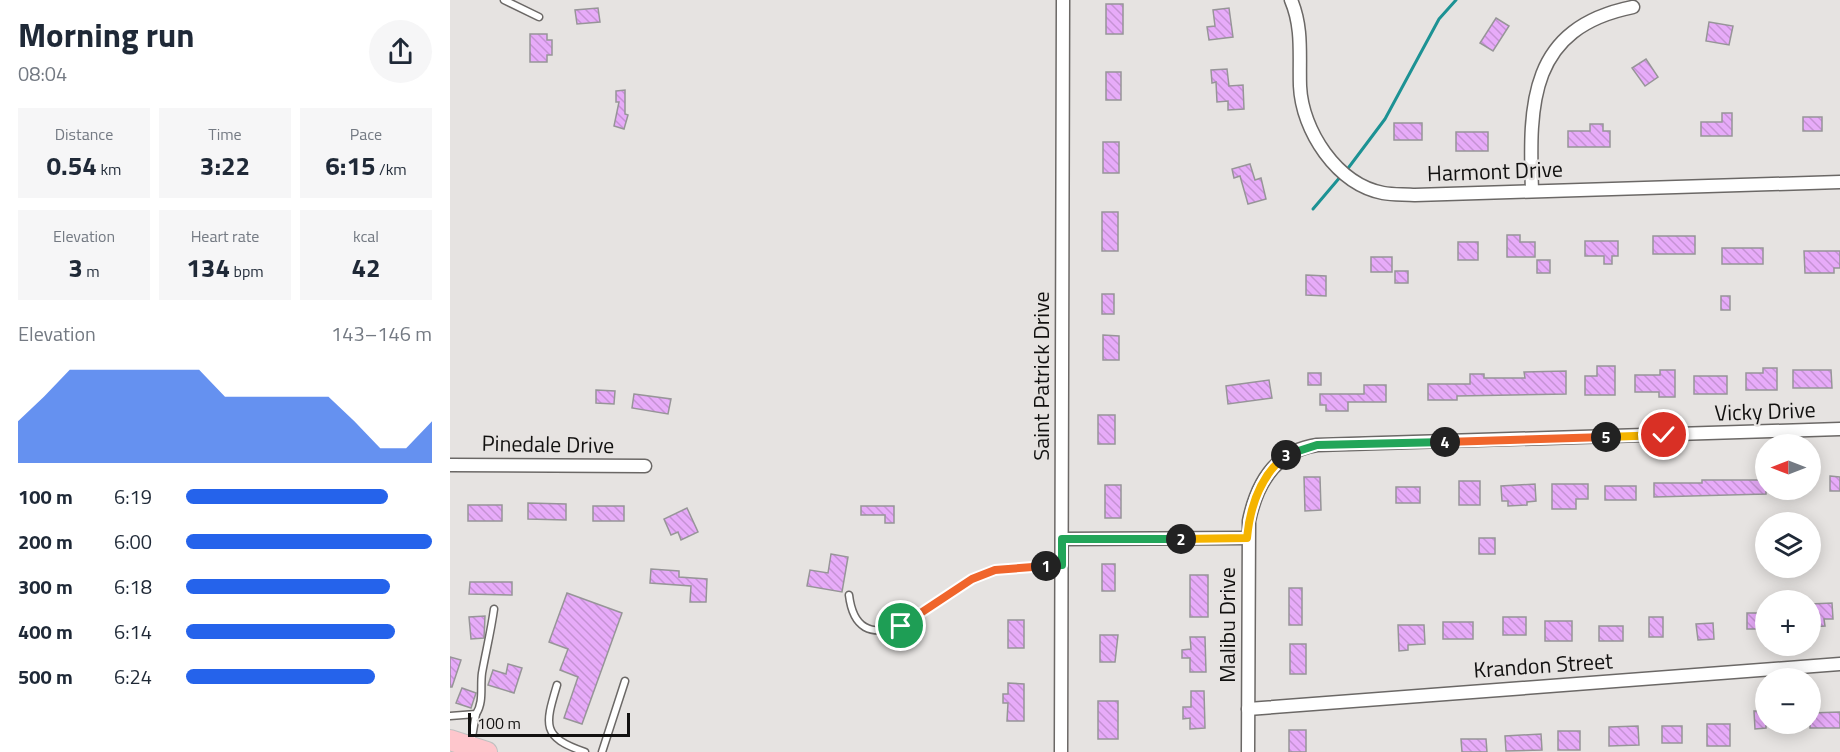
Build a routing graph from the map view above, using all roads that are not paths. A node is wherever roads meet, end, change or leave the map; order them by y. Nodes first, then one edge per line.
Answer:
1 (504, 0) edge
2 (1063, 0) edge
3 (1291, 0) edge
4 (1633, 7) dead end
5 (539, 17) dead end
6 (1840, 182) edge
7 (1532, 191) junction
8 (1840, 429) edge
9 (450, 465) edge
10 (645, 466) dead end
11 (1247, 538) junction
12 (1062, 539) junction
13 (1062, 565) junction
14 (849, 595) dead end
15 (494, 609) dead end
16 (1840, 664) edge
17 (626, 681) dead end
18 (558, 685) dead end
19 (1248, 708) junction
20 (476, 714) junction
21 (450, 716) edge
22 (450, 740) edge
23 (479, 749) edge
24 (585, 752) edge
25 (602, 752) edge
26 (1061, 752) edge
27 (1248, 752) edge

1 - 5 lane
2 - 12 street, Saint Patrick Drive
3 - 7 street, Harmont Drive
4 - 7 street
6 - 7 street, Harmont Drive
8 - 11 street, Vicky Drive
9 - 10 street, Pinedale Drive
11 - 12 street, Malibu Drive
11 - 19 street, Malibu Drive
12 - 13 street, Saint Patrick Drive
13 - 14 lane
13 - 26 street, Saint Patrick Drive
15 - 20 lane
16 - 19 street, Krandon Street
17 - 25 lane
18 - 24 lane
19 - 27 street, Malibu Drive
20 - 21 lane
20 - 23 lane
22 - 23 highway

